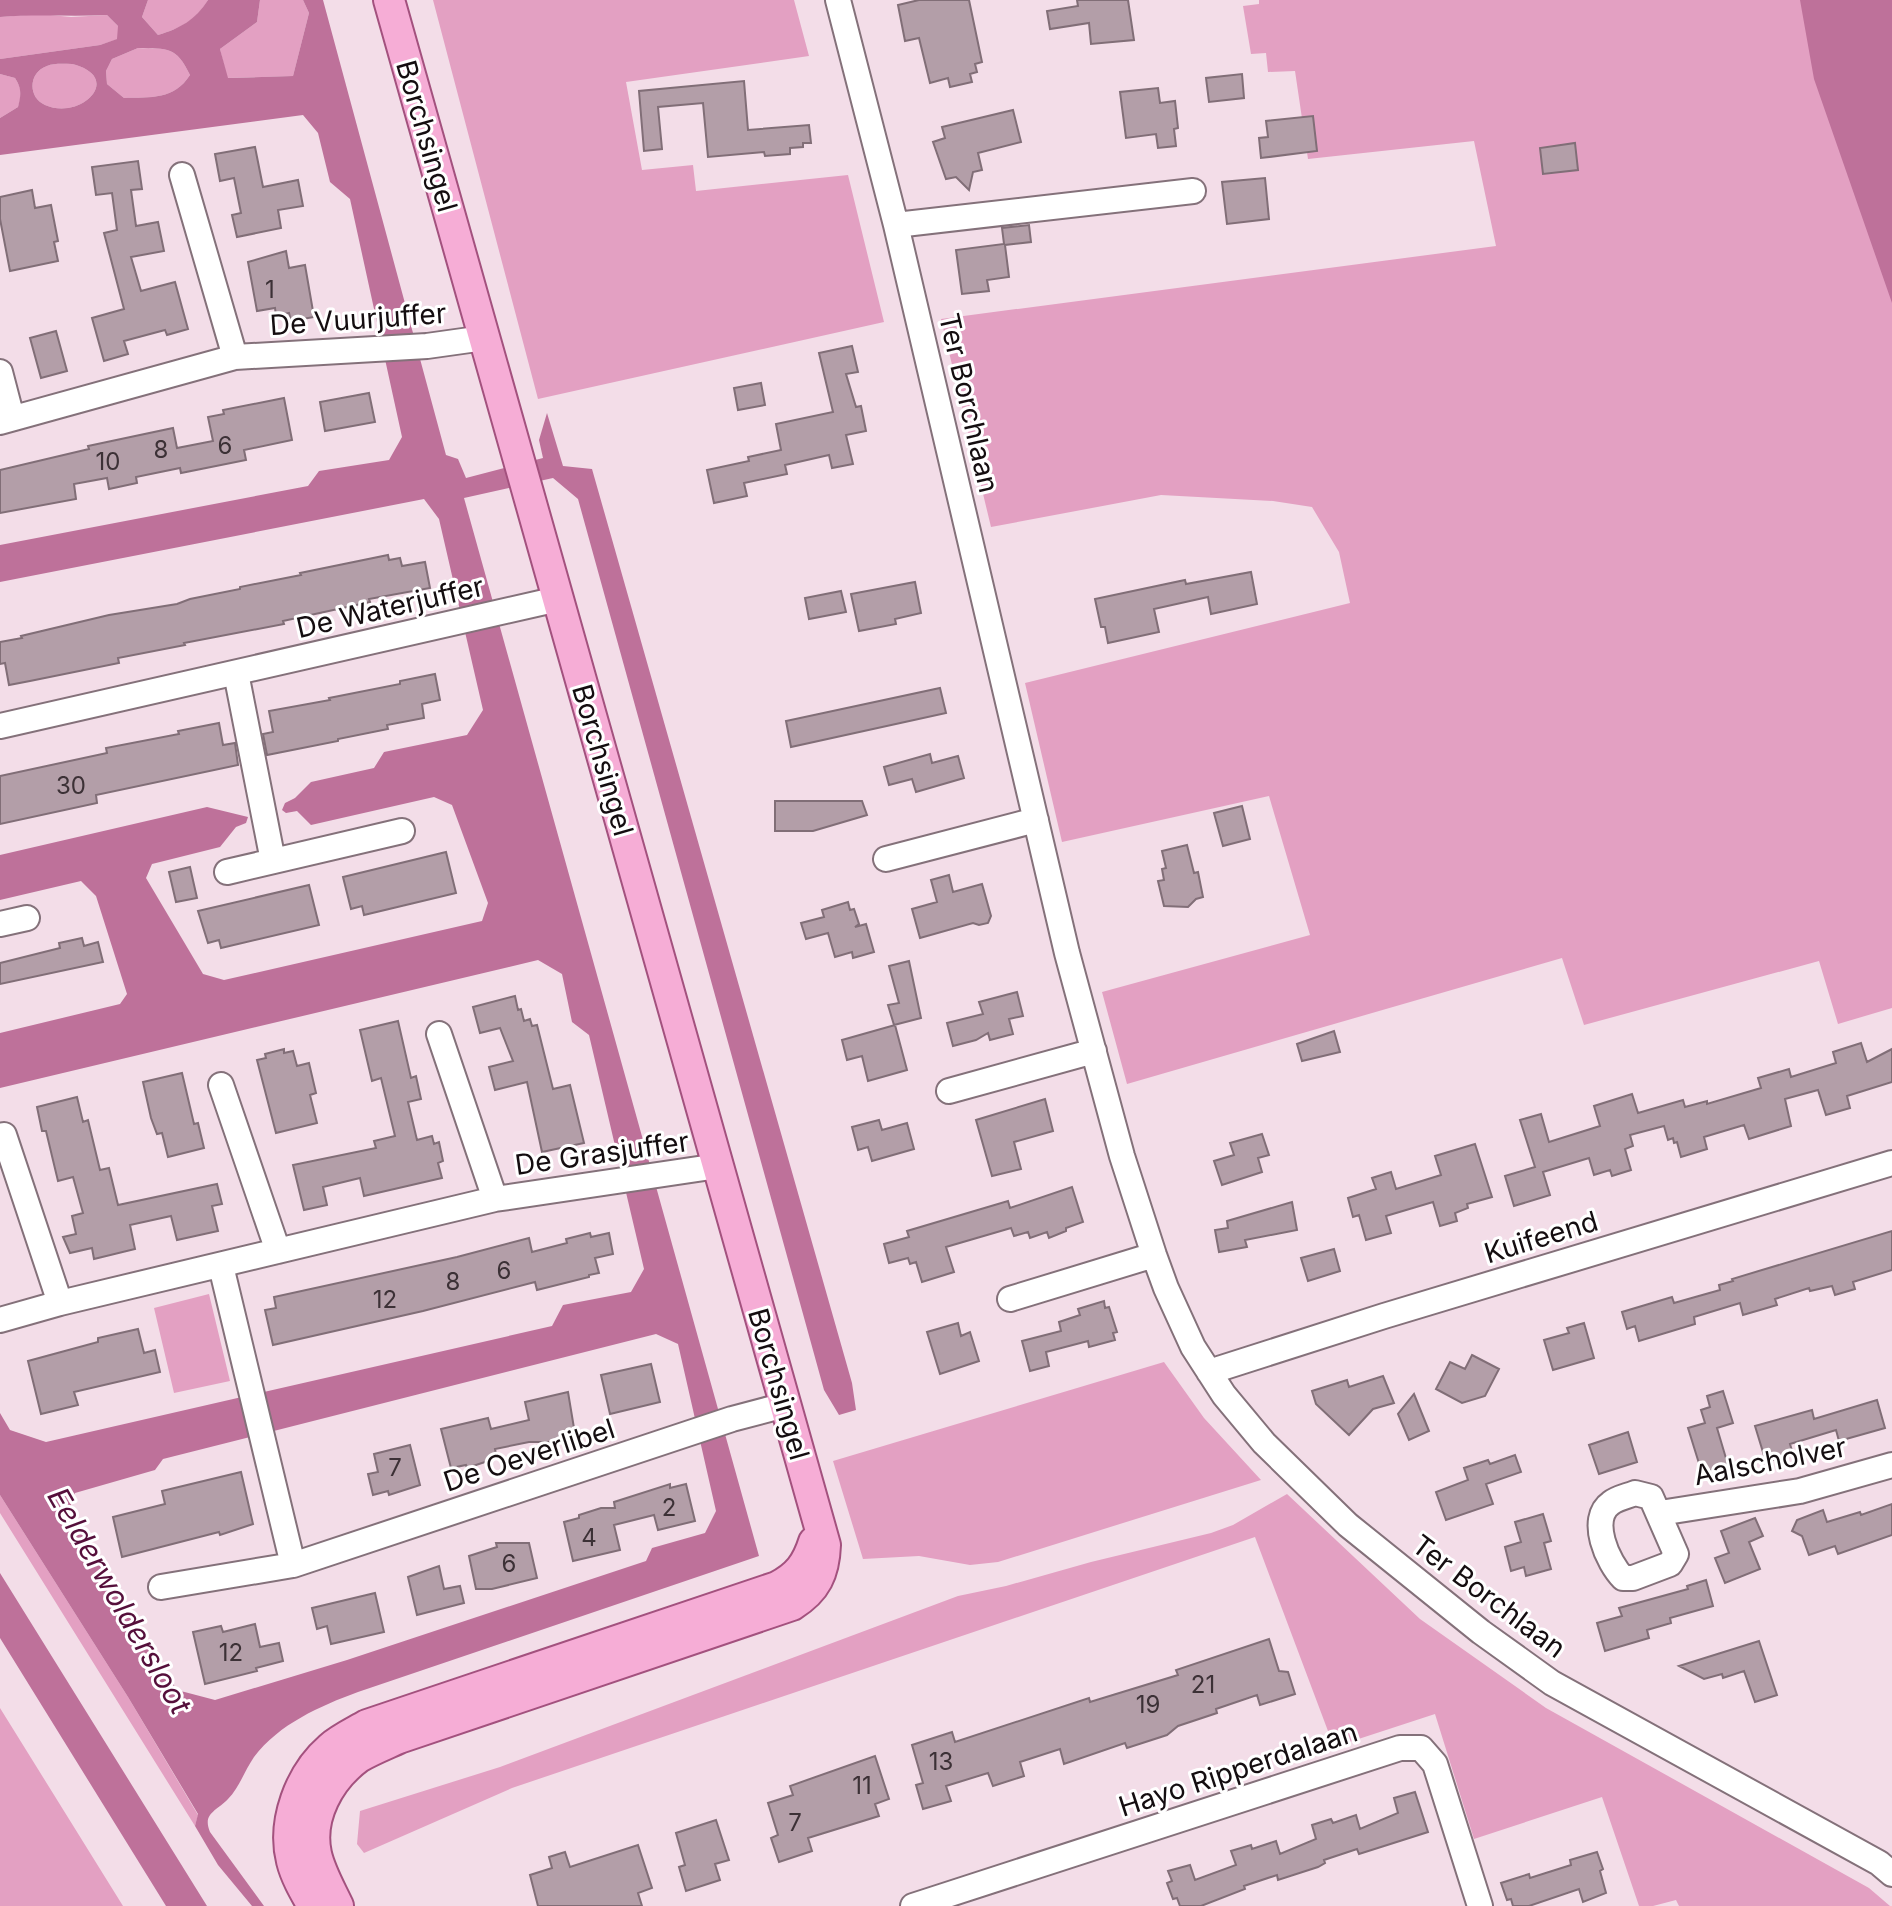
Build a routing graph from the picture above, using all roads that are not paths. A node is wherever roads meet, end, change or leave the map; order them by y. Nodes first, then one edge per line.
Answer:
1 (389, 0) edge
2 (838, 0) edge
3 (182, 175) dead end
4 (1193, 191) dead end
5 (896, 225) junction
6 (484, 338) junction
7 (235, 357) junction
8 (0, 372) edge
9 (6, 420) edge
10 (558, 599) junction
11 (236, 673) junction
12 (0, 726) edge
13 (1036, 820) junction
14 (402, 831) dead end
15 (886, 859) dead end
16 (273, 861) junction
17 (227, 872) dead end
18 (27, 918) dead end
19 (0, 924) edge
20 (439, 1034) dead end
21 (1094, 1051) junction
22 (221, 1085) dead end
23 (949, 1091) dead end
24 (4, 1135) dead end
25 (1892, 1163) edge
26 (718, 1166) junction
27 (495, 1199) junction
28 (278, 1251) junction
29 (1154, 1255) junction
30 (221, 1266) junction
31 (1010, 1299) dead end
32 (60, 1303) junction
33 (0, 1320) edge
34 (1209, 1372) junction
35 (785, 1405) junction
36 (1892, 1465) edge
37 (1660, 1513) dead end
38 (818, 1520) junction
39 (293, 1565) junction
40 (161, 1587) dead end
41 (1892, 1874) edge
42 (313, 1906) edge
43 (338, 1906) edge
44 (913, 1906) edge
45 (1480, 1906) edge

1 - 6 main road, Borchsingel
2 - 5 street, Ter Borchlaan
3 - 7 street, De Vuurjuffer
4 - 5 street
5 - 13 street, Ter Borchlaan
6 - 7 street, De Vuurjuffer
6 - 10 main road, Borchsingel
7 - 9 street, De Vuurjuffer
8 - 9 street, De Vuurjuffer
10 - 11 street, De Waterjuffer
10 - 26 main road, Borchsingel
11 - 12 street, De Waterjuffer
11 - 16 street
13 - 15 street
13 - 21 street, Ter Borchlaan
14 - 16 street
16 - 17 street
18 - 19 street
20 - 27 street, De Grasjuffer
21 - 23 street
21 - 29 street, Ter Borchlaan
22 - 28 street
24 - 32 street
25 - 34 street, Kuifeend
26 - 27 street, De Grasjuffer
26 - 35 main road, Borchsingel
27 - 28 street, De Grasjuffer
28 - 30 street, De Grasjuffer
29 - 31 street
29 - 34 street, Ter Borchlaan
30 - 32 street, De Grasjuffer
30 - 39 street
32 - 33 street, De Grasjuffer
34 - 41 street, Ter Borchlaan
35 - 38 main road, Borchsingel
35 - 39 street, De Oeverlibel
36 - 37 street, Aalscholver
38 - 42 main road
38 - 43 main road, Borchsingel
39 - 40 street, De Oeverlibel
44 - 45 street, Hayo Ripperdalaan

